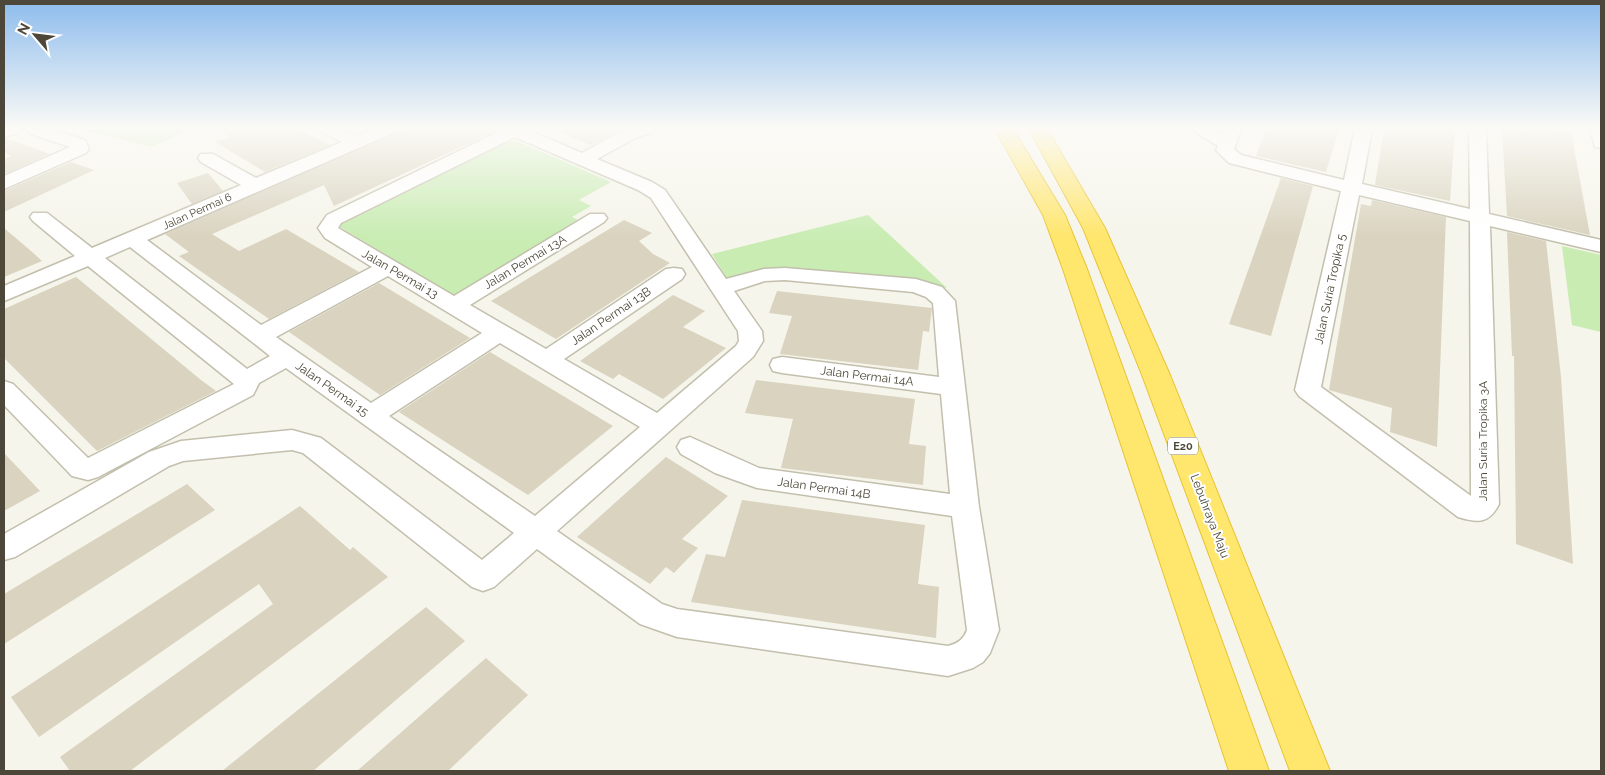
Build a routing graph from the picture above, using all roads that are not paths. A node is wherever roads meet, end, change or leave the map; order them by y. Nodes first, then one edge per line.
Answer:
1 (46, 165) edge
2 (220, 165) edge
3 (303, 165) edge
4 (441, 165) edge
5 (598, 165) edge
6 (1025, 165) edge
7 (1059, 165) edge
8 (1255, 165) edge
9 (1356, 165) edge
10 (1479, 165) edge
11 (4, 183) edge
12 (256, 186) junction
13 (1351, 188) junction
14 (40, 218) dead end
15 (597, 218) dead end
16 (1480, 218) junction
17 (132, 240) junction
18 (1601, 246) edge
19 (90, 258) junction
20 (388, 267) junction
21 (674, 274) dead end
22 (722, 287) junction
23 (4, 294) edge
24 (454, 305) junction
25 (500, 332) junction
26 (259, 336) junction
27 (287, 357) junction
28 (547, 359) junction
29 (782, 365) dead end
30 (245, 380) junction
31 (953, 387) junction
32 (4, 390) edge
33 (1308, 390) joint
34 (370, 416) junction
35 (659, 426) junction
36 (690, 447) dead end
37 (965, 507) junction
38 (535, 534) junction
39 (4, 548) edge
40 (1249, 771) edge
41 (1310, 771) edge

1 - 11 street
2 - 12 street
3 - 12 street, Jalan Permai 6
4 - 20 street, Jalan Permai 13
5 - 22 street
6 - 40 highway
7 - 41 highway, Lebuhraya Maju / E20
8 - 13 street
9 - 13 street, Jalan Suria Tropika 5
10 - 16 street
12 - 17 street, Jalan Permai 6
13 - 16 street
13 - 33 street, Jalan Suria Tropika 5
14 - 19 street
15 - 24 street, Jalan Permai 13A
16 - 18 street
16 - 33 street, Jalan Suria Tropika 3A
17 - 19 street, Jalan Permai 6
17 - 26 street, Jalan Permai 15
19 - 23 street, Jalan Permai 6
19 - 30 street
20 - 24 street, Jalan Permai 13
20 - 26 street
21 - 28 street, Jalan Permai 13B
22 - 31 street, Jalan Permai 15
22 - 35 street
24 - 25 street, Jalan Permai 13
25 - 28 street, Jalan Permai 13
25 - 34 street
26 - 27 street, Jalan Permai 15
27 - 30 street
27 - 34 street, Jalan Permai 15
28 - 35 street, Jalan Permai 13
29 - 31 street, Jalan Permai 14A
30 - 32 street
31 - 37 street, Jalan Permai 15
34 - 38 street, Jalan Permai 15
35 - 38 street
36 - 37 street, Jalan Permai 14B
37 - 38 street, Jalan Permai 15
38 - 39 street

